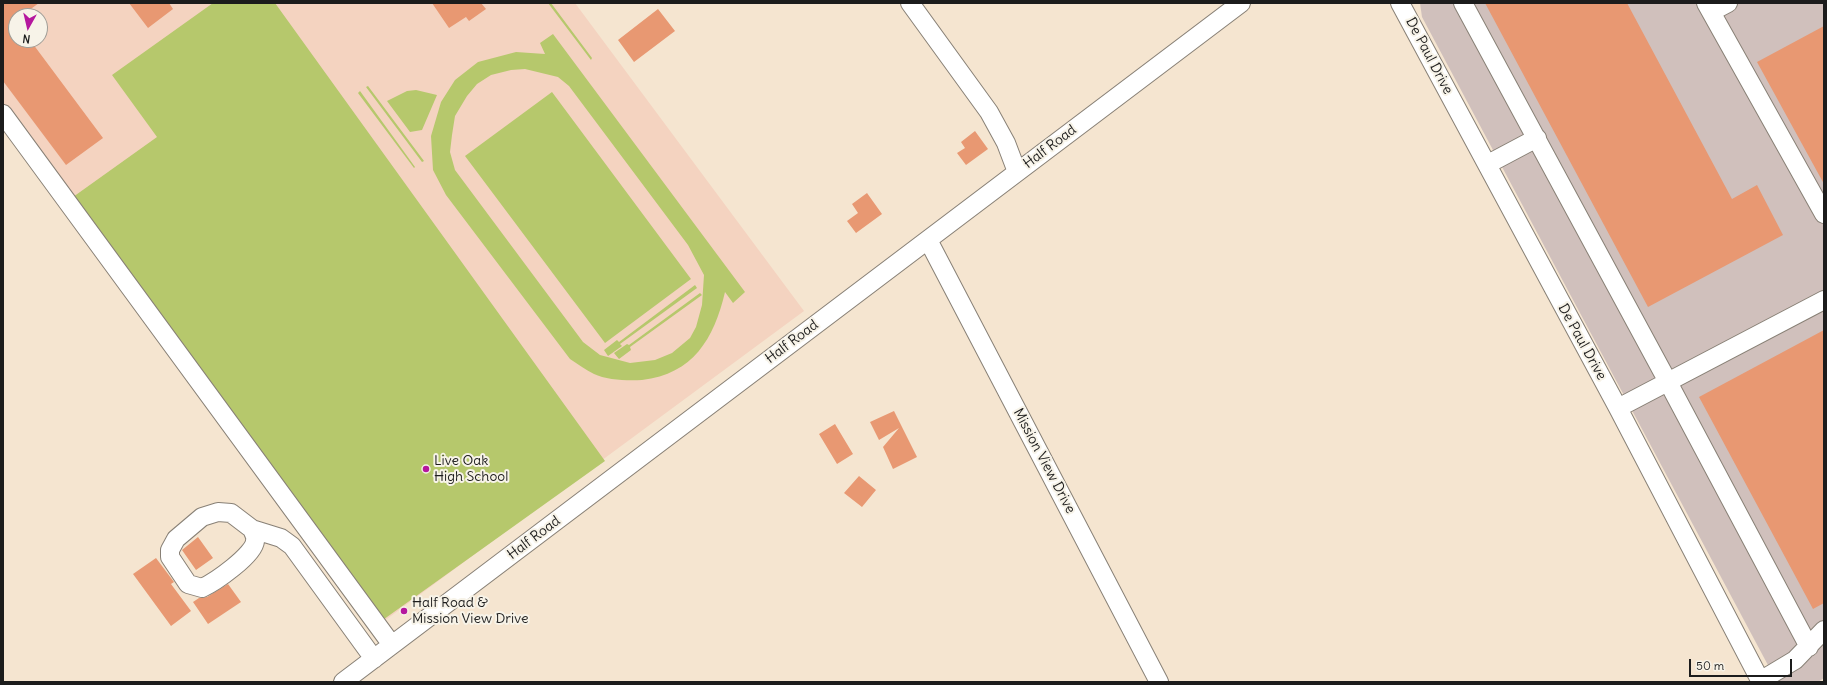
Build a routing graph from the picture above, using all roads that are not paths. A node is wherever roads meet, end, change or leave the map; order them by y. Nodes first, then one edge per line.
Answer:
1 (910, 3) edge
2 (1241, 3) edge
3 (1400, 3) edge
4 (1463, 3) edge
5 (1728, 3) edge
6 (1709, 7) edge
7 (3, 114) edge
8 (1537, 138) junction
9 (1488, 164) junction
10 (1017, 172) junction
11 (1824, 214) edge
12 (928, 240) junction
13 (1824, 300) edge
14 (1668, 382) junction
15 (1618, 408) junction
16 (252, 529) junction
17 (1824, 630) edge
18 (392, 645) junction
19 (1809, 647) junction
20 (374, 659) junction
21 (347, 681) edge
22 (1159, 682) edge
23 (1760, 682) edge

1 - 10 street
2 - 10 street, Half Road
3 - 9 street, De Paul Drive
4 - 8 street
5 - 6 street
6 - 11 street
7 - 18 street
8 - 9 street
8 - 14 street
9 - 15 street, De Paul Drive
10 - 12 street, Half Road
12 - 18 street, Half Road
12 - 22 street, Mission View Drive
13 - 14 street
14 - 15 street
14 - 19 street
15 - 23 street, De Paul Drive
16 - 16 street
16 - 20 street
17 - 19 street
18 - 20 street, Half Road
19 - 23 street
20 - 21 street, Half Road

